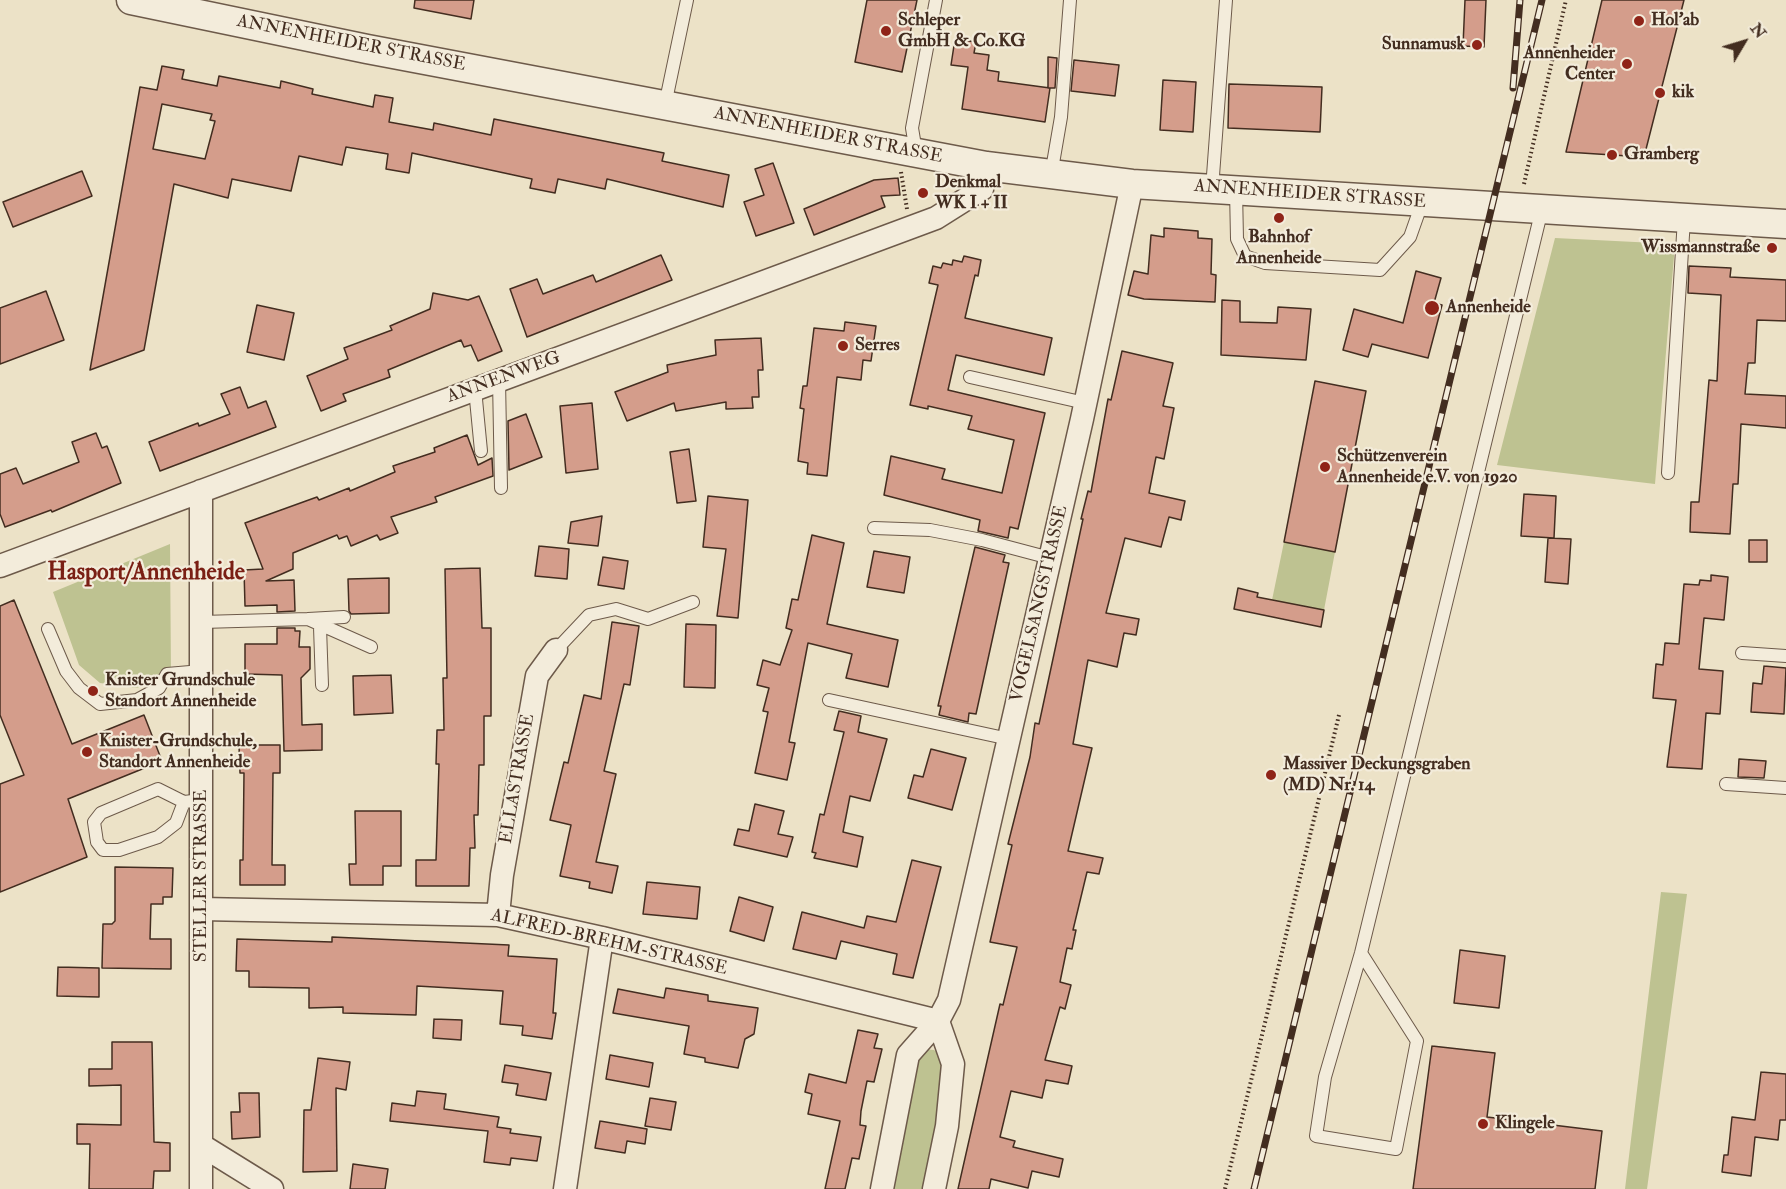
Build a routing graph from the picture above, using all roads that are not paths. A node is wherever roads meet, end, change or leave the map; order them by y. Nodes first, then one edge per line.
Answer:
1 (131, 0) edge
2 (687, 0) edge
3 (936, 0) edge
4 (1070, 0) edge
5 (1226, 0) edge
6 (665, 105) junction
7 (911, 152) junction
8 (987, 166) junction
9 (1051, 175) junction
10 (1132, 184) junction
11 (1224, 189) junction
12 (1422, 202) junction
13 (1530, 209) junction
14 (1684, 219) junction
15 (1786, 224) edge
16 (970, 377) dead end
17 (499, 380) junction
18 (475, 389) junction
19 (1085, 404) junction
20 (481, 450) dead end
21 (1668, 473) dead end
22 (501, 488) dead end
23 (201, 491) junction
24 (874, 528) dead end
25 (1050, 558) junction
26 (0, 566) edge
27 (693, 602) dead end
28 (344, 616) dead end
29 (308, 620) junction
30 (202, 622) junction
31 (320, 627) junction
32 (48, 629) dead end
33 (371, 647) dead end
34 (556, 650) joint
35 (1742, 653) dead end
36 (1786, 656) edge
37 (202, 671) junction
38 (322, 685) dead end
39 (829, 700) dead end
40 (1009, 739) junction
41 (1726, 784) dead end
42 (1786, 788) edge
43 (193, 801) junction
44 (202, 909) junction
45 (498, 915) junction
46 (602, 938) junction
47 (1360, 953) junction
48 (938, 1021) junction
49 (201, 1145) junction
50 (201, 1189) edge
51 (272, 1189) edge
52 (565, 1189) edge
53 (882, 1189) edge
54 (934, 1189) edge

1 - 6 street, ANNENHEIDER STRASSE
2 - 6 lane
3 - 7 lane
4 - 9 lane
5 - 11 lane
6 - 7 street, ANNENHEIDER STRASSE
7 - 8 street, ANNENHEIDER STRASSE
8 - 9 street, ANNENHEIDER STRASSE
8 - 17 street, ANNENWEG
9 - 10 street, ANNENHEIDER STRASSE
10 - 11 street, ANNENHEIDER STRASSE
10 - 19 street, VOGELSANGSTRASSE
11 - 12 street, ANNENHEIDER STRASSE
11 - 12 lane
12 - 13 street, ANNENHEIDER STRASSE
13 - 14 street, ANNENHEIDER STRASSE
13 - 47 lane
14 - 15 street, ANNENHEIDER STRASSE
14 - 21 lane
16 - 19 lane
17 - 18 street, ANNENWEG
17 - 22 lane
18 - 20 lane
18 - 23 street, ANNENWEG
19 - 25 street, VOGELSANGSTRASSE
23 - 26 street, ANNENWEG
23 - 30 street, STELLER STRASSE
24 - 25 lane
25 - 40 street, VOGELSANGSTRASSE
27 - 34 lane
28 - 29 lane
29 - 30 lane
29 - 31 lane
30 - 37 street, STELLER STRASSE
31 - 33 lane
31 - 38 lane
32 - 37 lane
34 - 45 street, ELLASTRASSE
35 - 36 lane
37 - 43 street, STELLER STRASSE
39 - 40 lane
40 - 48 street, VOGELSANGSTRASSE
41 - 42 lane
43 - 43 lane
43 - 44 street, STELLER STRASSE
44 - 45 street, ALFRED-BREHM-STRASSE
44 - 49 street, STELLER STRASSE
45 - 46 street, ALFRED-BREHM-STRASSE
46 - 48 street, ALFRED-BREHM-STRASSE
46 - 52 street
47 - 47 lane
48 - 53 street, VOGELSANGSTRASSE
48 - 54 street
49 - 50 street, STELLER STRASSE
49 - 51 street

